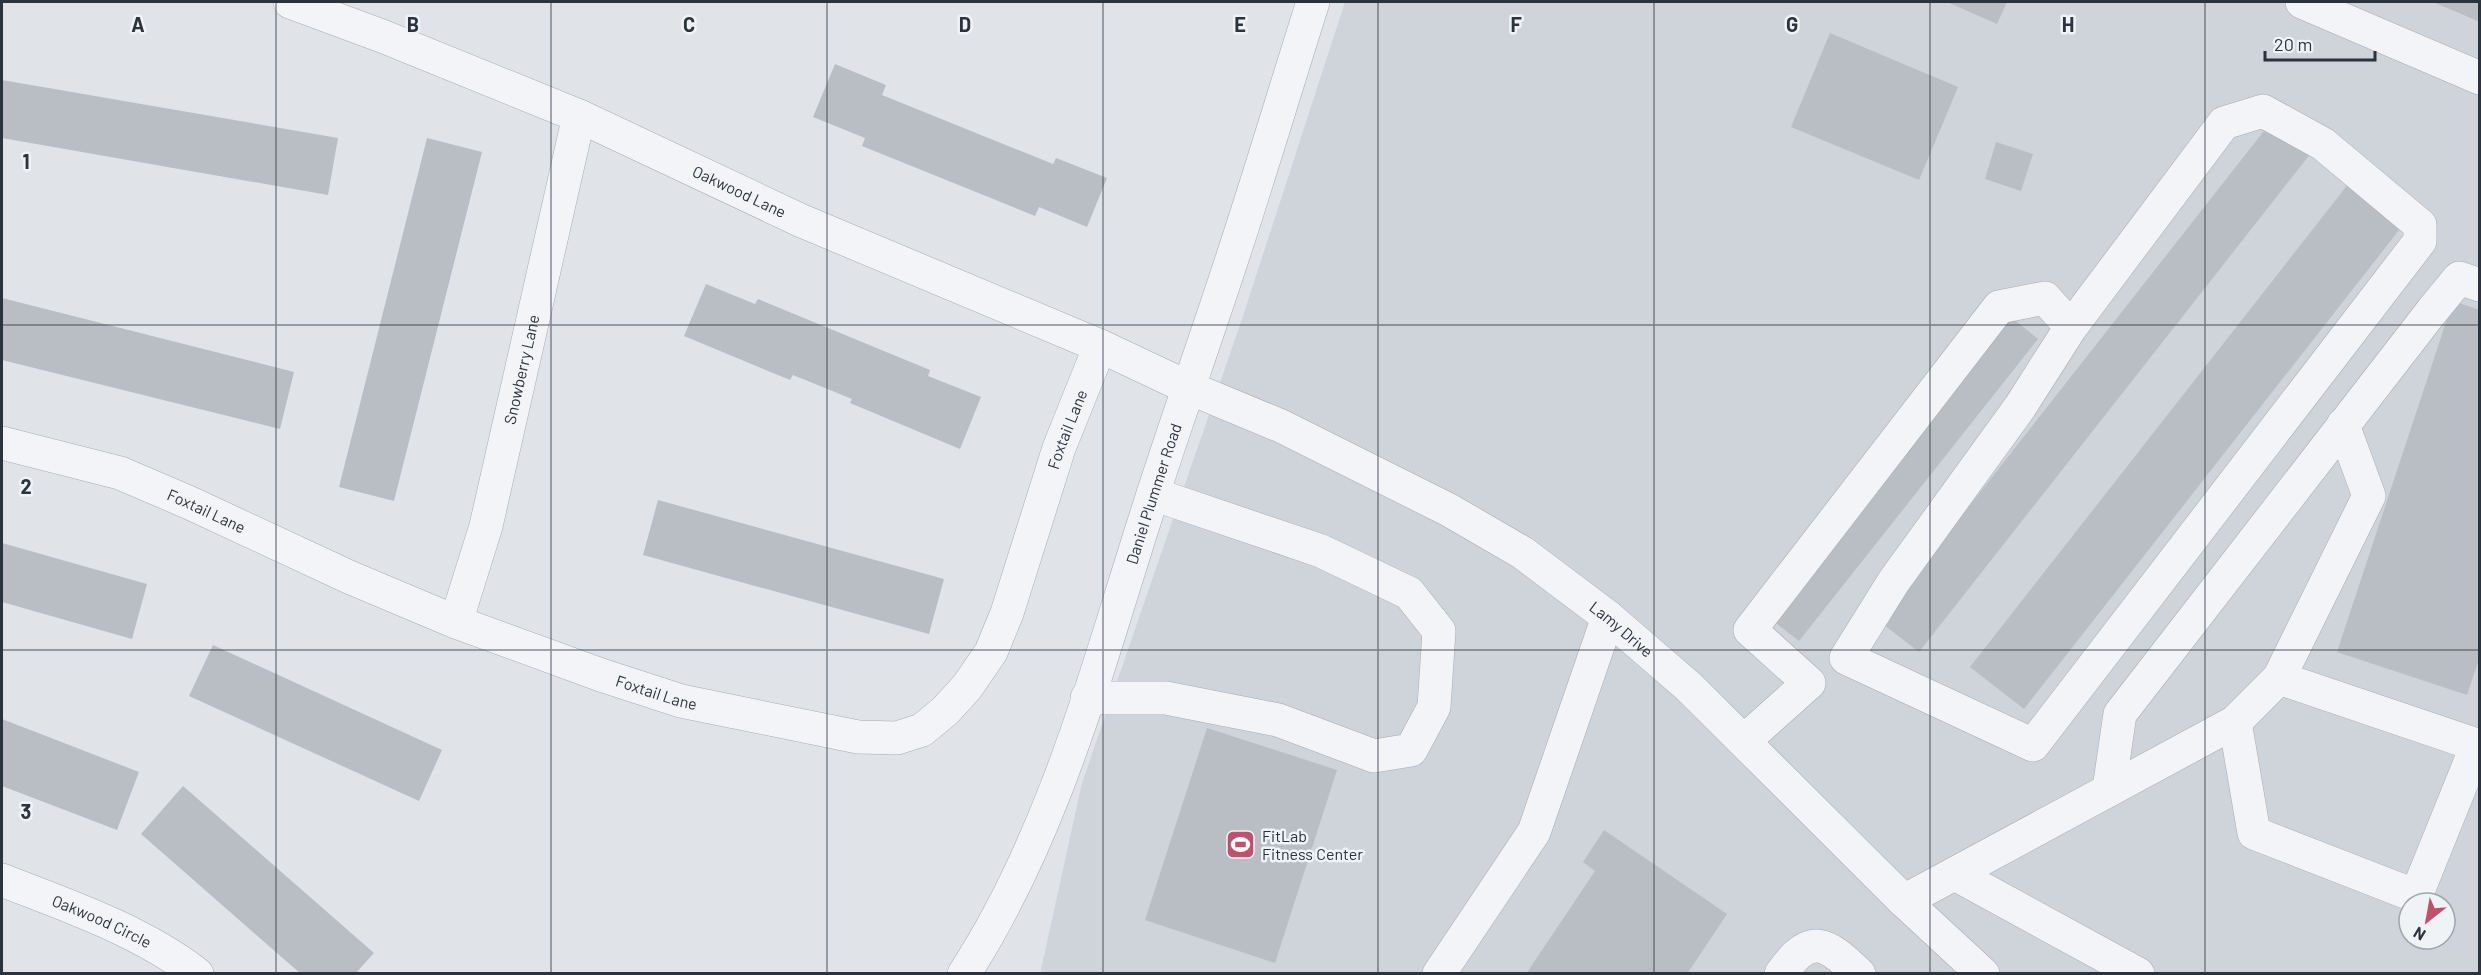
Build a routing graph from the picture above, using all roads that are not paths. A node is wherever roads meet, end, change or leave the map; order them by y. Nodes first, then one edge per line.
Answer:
1 (290, 2) edge
2 (1314, 2) edge
3 (2302, 2) edge
4 (2480, 78) edge
5 (579, 116) junction
6 (2480, 285) edge
7 (2071, 327) junction
8 (1100, 346) junction
9 (1187, 387) junction
10 (2343, 425) junction
11 (2, 443) edge
12 (1153, 494) junction
13 (1608, 617) junction
14 (456, 622) junction
15 (1846, 658) junction
16 (2279, 678) junction
17 (1809, 683) junction
18 (1087, 698) junction
19 (2235, 722) junction
20 (1744, 741) junction
21 (2478, 745) edge
22 (2109, 789) junction
23 (1955, 874) junction
24 (2, 880) edge
25 (1904, 902) junction
26 (197, 974) edge
27 (963, 974) edge
28 (1439, 974) edge
29 (1781, 974) edge
30 (1859, 974) edge
31 (1983, 974) edge
32 (2139, 974) edge

1 - 5 street, Oakwood Lane
2 - 9 street, Daniel Plummer Road
3 - 4 street
5 - 8 street, Oakwood Lane
5 - 14 street, Snowberry Lane
6 - 10 street
7 - 15 street
7 - 15 street
7 - 17 street
8 - 9 street, Oakwood Lane
8 - 14 street, Foxtail Lane
9 - 12 street, Daniel Plummer Road
9 - 13 street, Lamy Drive
10 - 16 street
10 - 22 street
11 - 14 street, Foxtail Lane
12 - 18 street, Daniel Plummer Road
12 - 18 street
13 - 20 street, Lamy Drive
13 - 28 street
15 - 17 street
16 - 19 street
16 - 21 street
17 - 20 street
18 - 27 street, Daniel Plummer Road
19 - 21 street
19 - 22 street
20 - 25 street, Lamy Drive
22 - 23 street
23 - 25 street
23 - 32 street
24 - 26 street, Oakwood Circle
25 - 31 street, Lamy Drive
29 - 30 street

